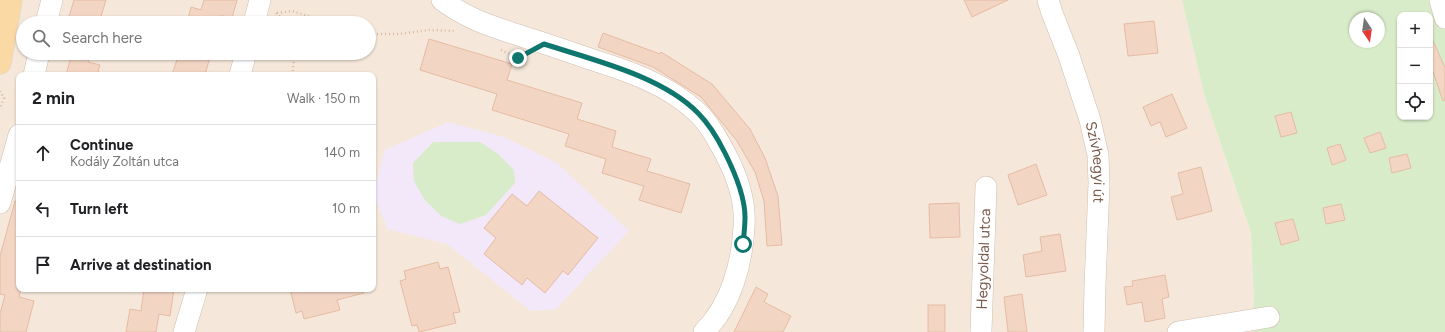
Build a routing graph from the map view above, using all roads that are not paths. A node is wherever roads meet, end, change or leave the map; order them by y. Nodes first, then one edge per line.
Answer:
1 (11, 0) edge
2 (52, 0) edge
3 (260, 0) edge
4 (442, 0) edge
5 (1048, 0) edge
6 (1440, 0) edge
7 (48, 16) edge
8 (256, 16) edge
9 (1445, 18) edge
10 (37, 60) edge
11 (244, 60) edge
12 (0, 63) edge
13 (35, 72) edge
14 (241, 72) edge
15 (16, 150) edge
16 (986, 187) dead end
17 (0, 202) edge
18 (197, 292) edge
19 (1270, 317) dead end
20 (184, 332) edge
21 (704, 332) edge
22 (981, 332) edge
23 (1094, 332) edge
24 (1178, 332) edge

1 - 12 main road
2 - 7 street
3 - 8 street
4 - 21 street
5 - 23 street, Szívhegyi út
6 - 9 street
10 - 13 street
11 - 14 street
15 - 17 street
16 - 22 street, Hegyoldal utca
18 - 20 street
19 - 24 street

